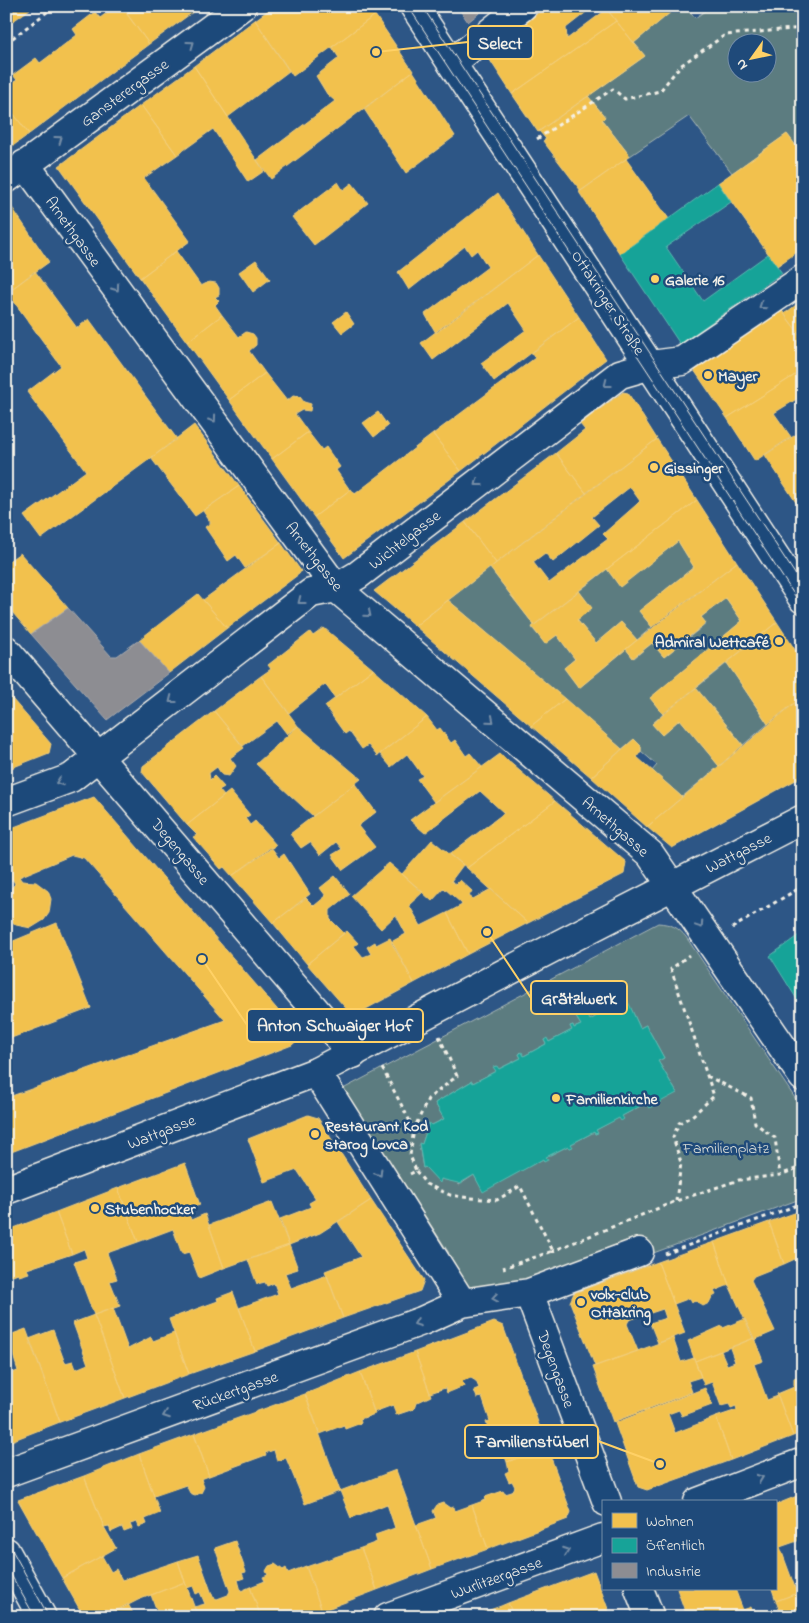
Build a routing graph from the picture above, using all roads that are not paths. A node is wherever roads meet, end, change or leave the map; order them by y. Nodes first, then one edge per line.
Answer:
1 (242, 6) edge
2 (414, 6) edge
3 (523, 6) edge
4 (452, 63) junction
5 (16, 172) edge
6 (803, 279) edge
7 (651, 366) junction
8 (799, 584) edge
9 (336, 588) junction
10 (6, 650) edge
11 (100, 756) junction
12 (6, 802) edge
13 (803, 819) edge
14 (672, 885) junction
15 (353, 1054) junction
16 (316, 1072) junction
17 (803, 1077) edge
18 (6, 1190) edge
19 (639, 1252) road end
20 (529, 1293) junction
21 (462, 1303) junction
22 (803, 1462) edge
23 (6, 1473) edge
24 (606, 1500) edge
25 (703, 1500) edge
26 (602, 1538) edge
27 (6, 1552) edge
28 (640, 1590) edge
29 (42, 1617) edge
30 (388, 1617) edge
31 (650, 1617) edge

5 -> 1 street, Gansterergasse
2 - 4 street, Ottakringer Straße
3 - 4 street
4 - 7 street, Ottakringer Straße
5 -> 9 street, Arnethgasse
6 -> 7 street, Wichtelgasse
7 - 8 street, Ottakringer Straße
7 -> 9 street, Wichtelgasse
9 -> 11 street, Wichtelgasse
9 -> 14 street, Arnethgasse
10 - 11 street, Degengasse
11 -> 12 street, Wichtelgasse
11 - 15 street, Degengasse
13 - 14 street, Wattgasse
14 - 15 street
14 -> 17 street
15 - 16 street
16 - 18 street, Wattgasse
16 -> 21 street
19 - 20 street
20 -> 21 street
20 - 24 street, Degengasse
21 -> 23 street, Rückertgasse
25 -> 22 street
30 -> 26 street, Wurlitzergasse
27 - 29 street
28 - 31 street

